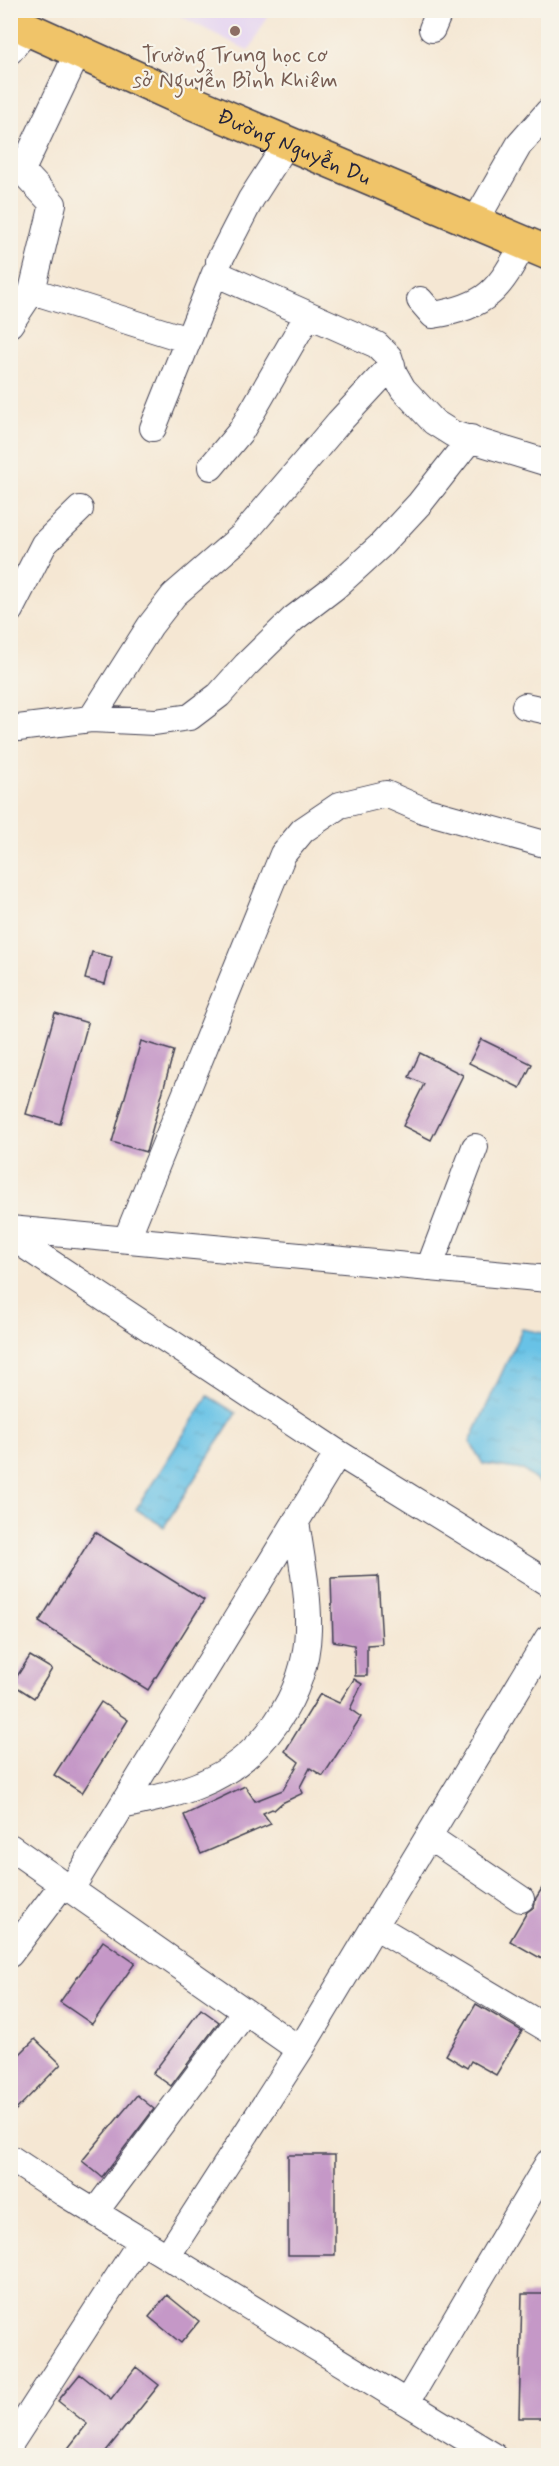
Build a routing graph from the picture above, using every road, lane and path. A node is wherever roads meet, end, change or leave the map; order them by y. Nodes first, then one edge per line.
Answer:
1 (16, 26) edge
2 (78, 52) junction
3 (549, 112) edge
4 (287, 143) junction
5 (16, 164) edge
6 (475, 222) junction
7 (536, 248) edge
8 (219, 261) dead end
9 (32, 291) junction
10 (420, 300) dead end
11 (308, 315) junction
12 (10, 324) edge
13 (188, 340) junction
14 (392, 352) junction
15 (153, 428) dead end
16 (471, 438) junction
17 (549, 463) edge
18 (211, 467) dead end
19 (80, 508) dead end
20 (10, 610) edge
21 (91, 719) junction
22 (10, 729) edge
23 (549, 845) edge
24 (475, 1147) dead end
25 (10, 1229) edge
26 (10, 1236) edge
27 (127, 1239) junction
28 (429, 1268) junction
29 (549, 1279) edge
30 (338, 1453) junction
31 (296, 1521) junction
32 (549, 1583) edge
33 (549, 1638) edge
34 (122, 1806) junction
35 (429, 1837) junction
36 (10, 1847) edge
37 (67, 1886) junction
38 (521, 1899) dead end
39 (375, 1926) junction
40 (10, 1954) edge
41 (245, 2012) junction
42 (549, 2029) edge
43 (300, 2050) junction
44 (10, 2158) edge
45 (549, 2163) edge
46 (95, 2212) junction
47 (142, 2240) junction
48 (168, 2255) junction
49 (407, 2402) junction
50 (10, 2444) edge
51 (494, 2456) edge

1 - 2 main road, Đường Nguyễn Du
2 - 4 main road, Đường Nguyễn Du
2 - 5 street
3 - 6 street
4 - 6 main road, Đường Nguyễn Du
4 - 8 street
5 - 9 street
6 - 7 main road, Đường Nguyễn Du
7 - 10 street
9 - 12 street
9 - 13 street
11 - 13 street
11 - 14 street
11 - 18 street
13 - 15 street
14 - 16 street
14 - 21 street
16 - 17 street
16 - 21 street
19 - 20 street
21 - 22 street
23 - 27 street
24 - 28 street
25 - 27 street
26 - 30 street
27 - 28 street
28 - 29 street
30 - 31 street
30 - 32 street
31 - 34 street
31 - 34 street
33 - 35 street
34 - 37 street
35 - 38 street
35 - 39 street
36 - 37 street
37 - 40 street
37 - 41 street
39 - 42 street
39 - 43 street
41 - 43 street
41 - 46 street
43 - 48 street
44 - 46 street
45 - 49 street
46 - 47 street
47 - 48 street
47 - 50 street
48 - 49 street
49 - 51 street

